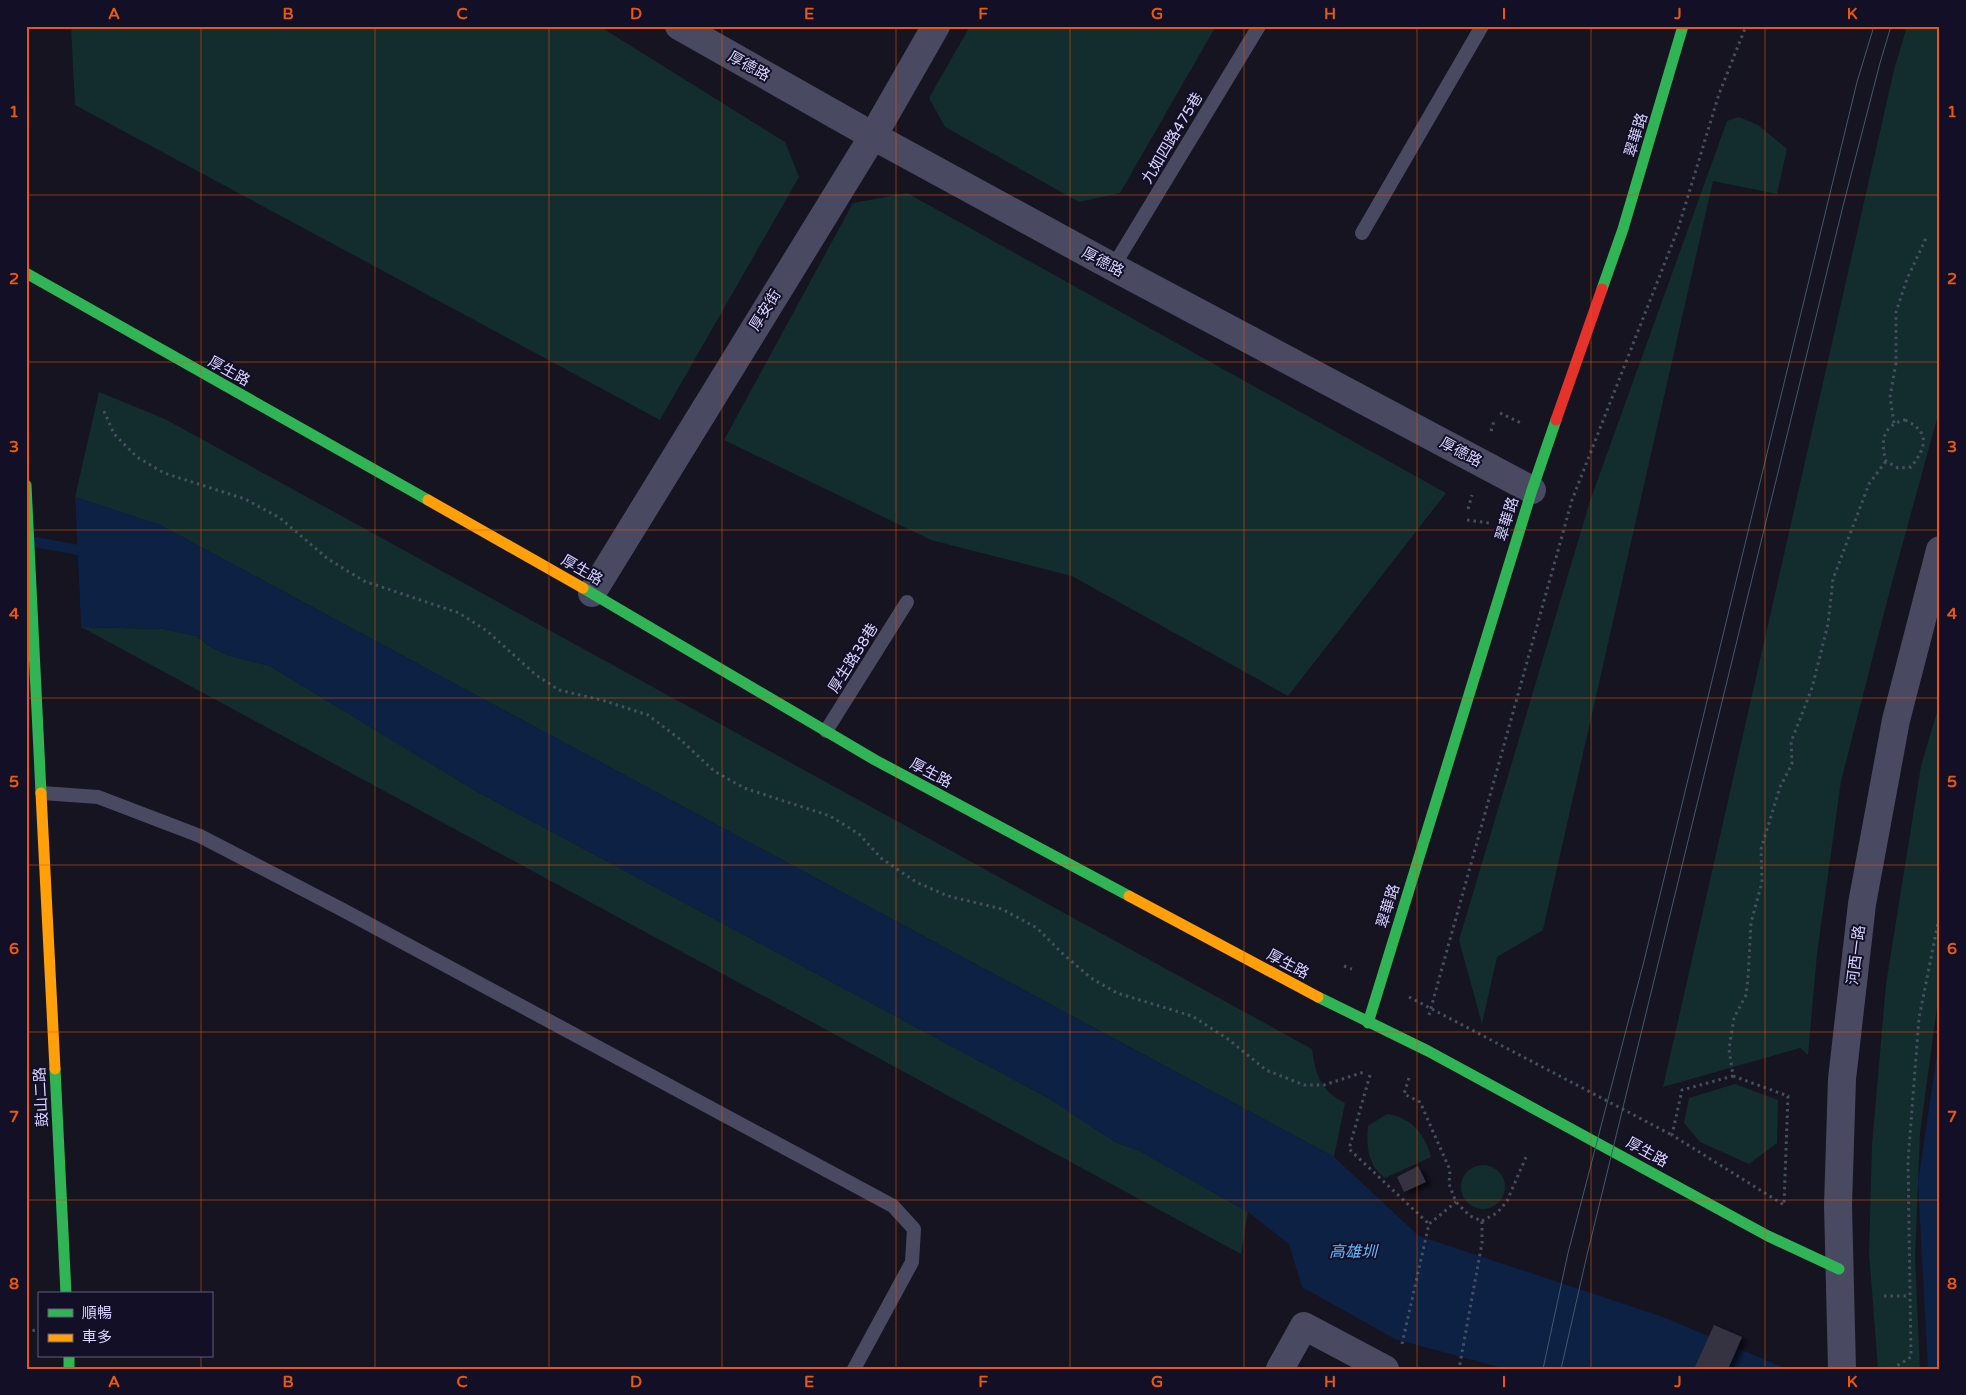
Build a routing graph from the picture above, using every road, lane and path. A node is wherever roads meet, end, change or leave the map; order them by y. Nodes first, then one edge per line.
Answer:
1 (679, 26) edge
2 (936, 26) edge
3 (1258, 26) edge
4 (1482, 26) edge
5 (1683, 26) edge
6 (1746, 26) edge
7 (872, 136) junction
8 (1362, 233) dead end
9 (1927, 236) dead end
10 (1113, 267) junction
11 (26, 273) edge
12 (104, 410) dead end
13 (1894, 423) junction
14 (1886, 461) junction
15 (26, 485) edge
16 (1532, 490) junction
17 (1940, 550) edge
18 (592, 592) junction
19 (907, 602) dead end
20 (826, 731) junction
21 (42, 794) junction
22 (1940, 913) edge
23 (1430, 1009) junction
24 (1368, 1023) junction
25 (1419, 1048) junction
26 (1364, 1072) dead end
27 (1370, 1075) dead end
28 (1733, 1076) junction
29 (1672, 1136) junction
30 (1526, 1157) dead end
31 (1456, 1202) junction
32 (1482, 1221) junction
33 (1429, 1224) junction
34 (1839, 1269) junction
35 (66, 1292) edge
36 (1884, 1296) dead end
37 (1910, 1296) junction
38 (1393, 1358) edge
39 (854, 1369) edge
40 (1280, 1369) edge
41 (1459, 1369) edge
42 (1842, 1369) edge
43 (1892, 1369) edge

1 - 7 street, 厚德路
2 - 7 street, 厚安街
3 - 10 lane, 九如四路475巷
4 - 8 lane
5 - 16 street, 翠華路
6 - 23 path
7 - 10 street, 厚德路
7 - 18 street, 厚安街
9 - 13 path
10 - 16 street, 厚德路
11 - 18 street, 厚生路
12 - 26 path
13 - 14 path
13 - 14 path
14 - 28 path
15 - 21 street, 鼓山二路
16 - 24 street, 翠華路
17 - 34 street, 河西一路
18 - 20 street, 厚生路
19 - 20 lane, 厚生路38巷
20 - 24 street, 厚生路
21 - 35 street, 鼓山二路
21 - 39 lane
22 - 37 path
23 - 25 path
23 - 29 path
24 - 25 street, 厚生路
25 - 31 path
25 - 34 street, 厚生路
27 - 33 path
28 - 29 path
28 - 29 path
30 - 32 path
31 - 32 path
31 - 33 path
32 - 41 path
33 - 38 path
34 - 42 street, 河西一路
36 - 37 path
37 - 43 path
38 - 40 street

